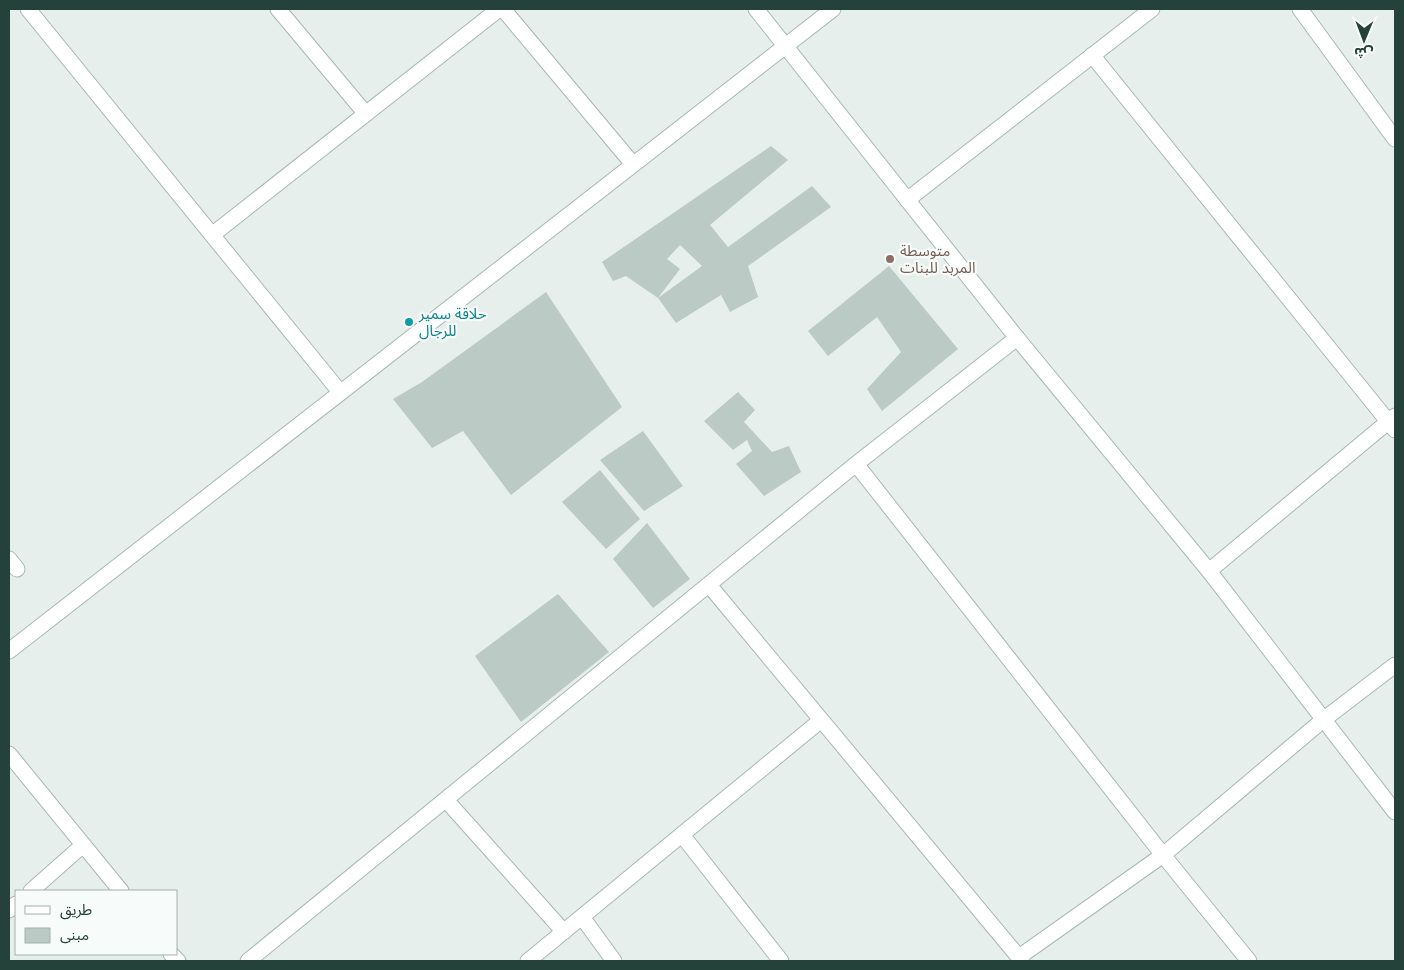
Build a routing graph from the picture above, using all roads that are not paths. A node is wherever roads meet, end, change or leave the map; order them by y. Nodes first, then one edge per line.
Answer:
1 (28, 9) edge
2 (278, 9) edge
3 (499, 9) edge
4 (504, 9) edge
5 (756, 9) edge
6 (834, 9) edge
7 (1152, 9) edge
8 (1300, 9) edge
9 (786, 47) junction
10 (1092, 55) junction
11 (366, 114) junction
12 (1395, 139) edge
13 (632, 163) junction
14 (907, 200) junction
15 (212, 235) junction
16 (1017, 338) junction
17 (340, 392) junction
18 (1393, 423) edge
19 (856, 464) junction
20 (1209, 572) junction
21 (709, 585) junction
22 (9, 651) edge
23 (1395, 665) edge
24 (1323, 720) junction
25 (820, 721) junction
26 (9, 754) edge
27 (446, 800) junction
28 (1395, 812) edge
29 (682, 835) junction
30 (83, 845) junction
31 (1163, 855) junction
32 (32, 890) edge
33 (120, 890) edge
34 (582, 917) junction
35 (564, 932) junction
36 (1021, 959) edge
37 (248, 961) edge
38 (528, 961) edge
39 (614, 961) edge
40 (780, 961) edge
41 (1249, 961) edge

1 - 15 street
2 - 11 street
3 - 11 street
4 - 13 street
5 - 9 street
6 - 9 street
7 - 10 street
8 - 12 street
9 - 13 street
9 - 14 street
10 - 14 street
10 - 18 street
11 - 15 street
13 - 17 street
14 - 16 street
15 - 17 street
16 - 19 street
16 - 20 street
17 - 22 street
18 - 20 street
19 - 21 street
19 - 31 street
20 - 24 street
21 - 25 street
21 - 27 street
23 - 24 street
24 - 28 street
24 - 31 street
25 - 29 street
25 - 36 street
26 - 30 street
27 - 35 street
27 - 37 street
29 - 34 street
29 - 40 street
30 - 32 street
30 - 33 street
31 - 36 street
31 - 41 street
34 - 35 street
34 - 39 street
35 - 38 street

